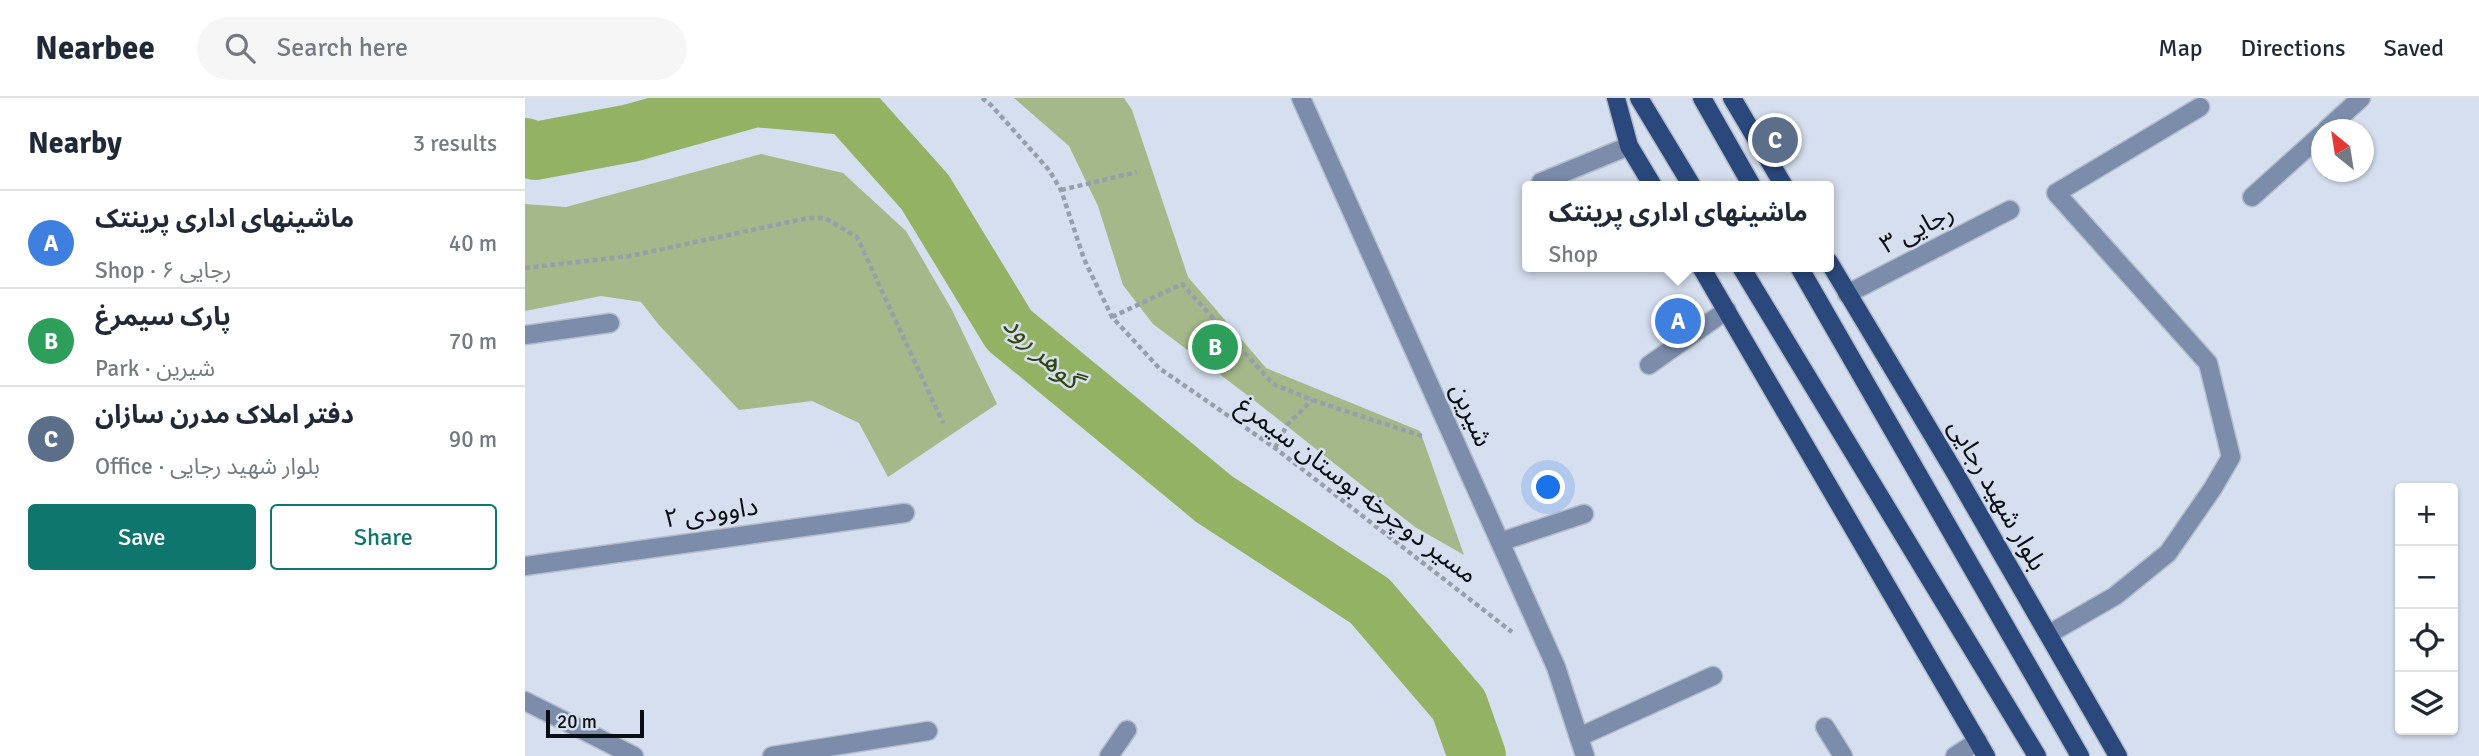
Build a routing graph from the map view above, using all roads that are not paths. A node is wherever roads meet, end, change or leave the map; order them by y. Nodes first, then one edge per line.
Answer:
1 (1301, 98) edge
2 (1616, 98) edge
3 (1639, 98) edge
4 (1702, 98) edge
5 (1732, 98) edge
6 (2361, 98) edge
7 (2200, 107) dead end
8 (2338, 119) edge
9 (2311, 144) edge
10 (1629, 146) junction
11 (1543, 181) edge
12 (1650, 181) edge
13 (1689, 181) edge
14 (1749, 181) edge
15 (1781, 181) edge
16 (2252, 197) dead end
17 (2010, 210) dead end
18 (1834, 270) edge
19 (1704, 272) edge
20 (1744, 272) edge
21 (1802, 272) edge
22 (1847, 294) junction
23 (1727, 310) junction
24 (610, 323) dead end
25 (525, 335) edge
26 (1649, 365) dead end
27 (905, 513) dead end
28 (1584, 514) dead end
29 (1500, 542) junction
30 (525, 566) edge
31 (2049, 634) junction
32 (1713, 676) dead end
33 (525, 701) edge
34 (1825, 727) dead end
35 (1128, 730) dead end
36 (928, 731) dead end
37 (1579, 737) junction
38 (1982, 749) edge
39 (635, 756) edge
40 (772, 756) edge
41 (1109, 756) edge
42 (1585, 756) edge
43 (1843, 756) edge
44 (1955, 756) edge
45 (2037, 756) edge
46 (2080, 756) edge
47 (2118, 756) edge

1 - 29 street, شیرین
2 - 10 main road
3 - 13 main road
4 - 14 main road
5 - 15 main road
6 - 8 street
7 - 31 street
9 - 16 street
10 - 11 street
10 - 12 main road
17 - 22 street, رجایی ۳
18 - 22 main road, بلوار شهید رجایی
19 - 23 main road
20 - 45 main road
21 - 46 main road
22 - 31 main road, بلوار شهید رجایی
23 - 26 street
23 - 38 main road
24 - 25 street
27 - 30 street, داوودی ۲
28 - 29 street
29 - 37 street, شیرین
31 - 47 main road, بلوار شهید رجایی
32 - 37 street
33 - 39 street
34 - 43 street
35 - 41 street
36 - 40 street
37 - 42 street, شیرین
38 - 44 street

